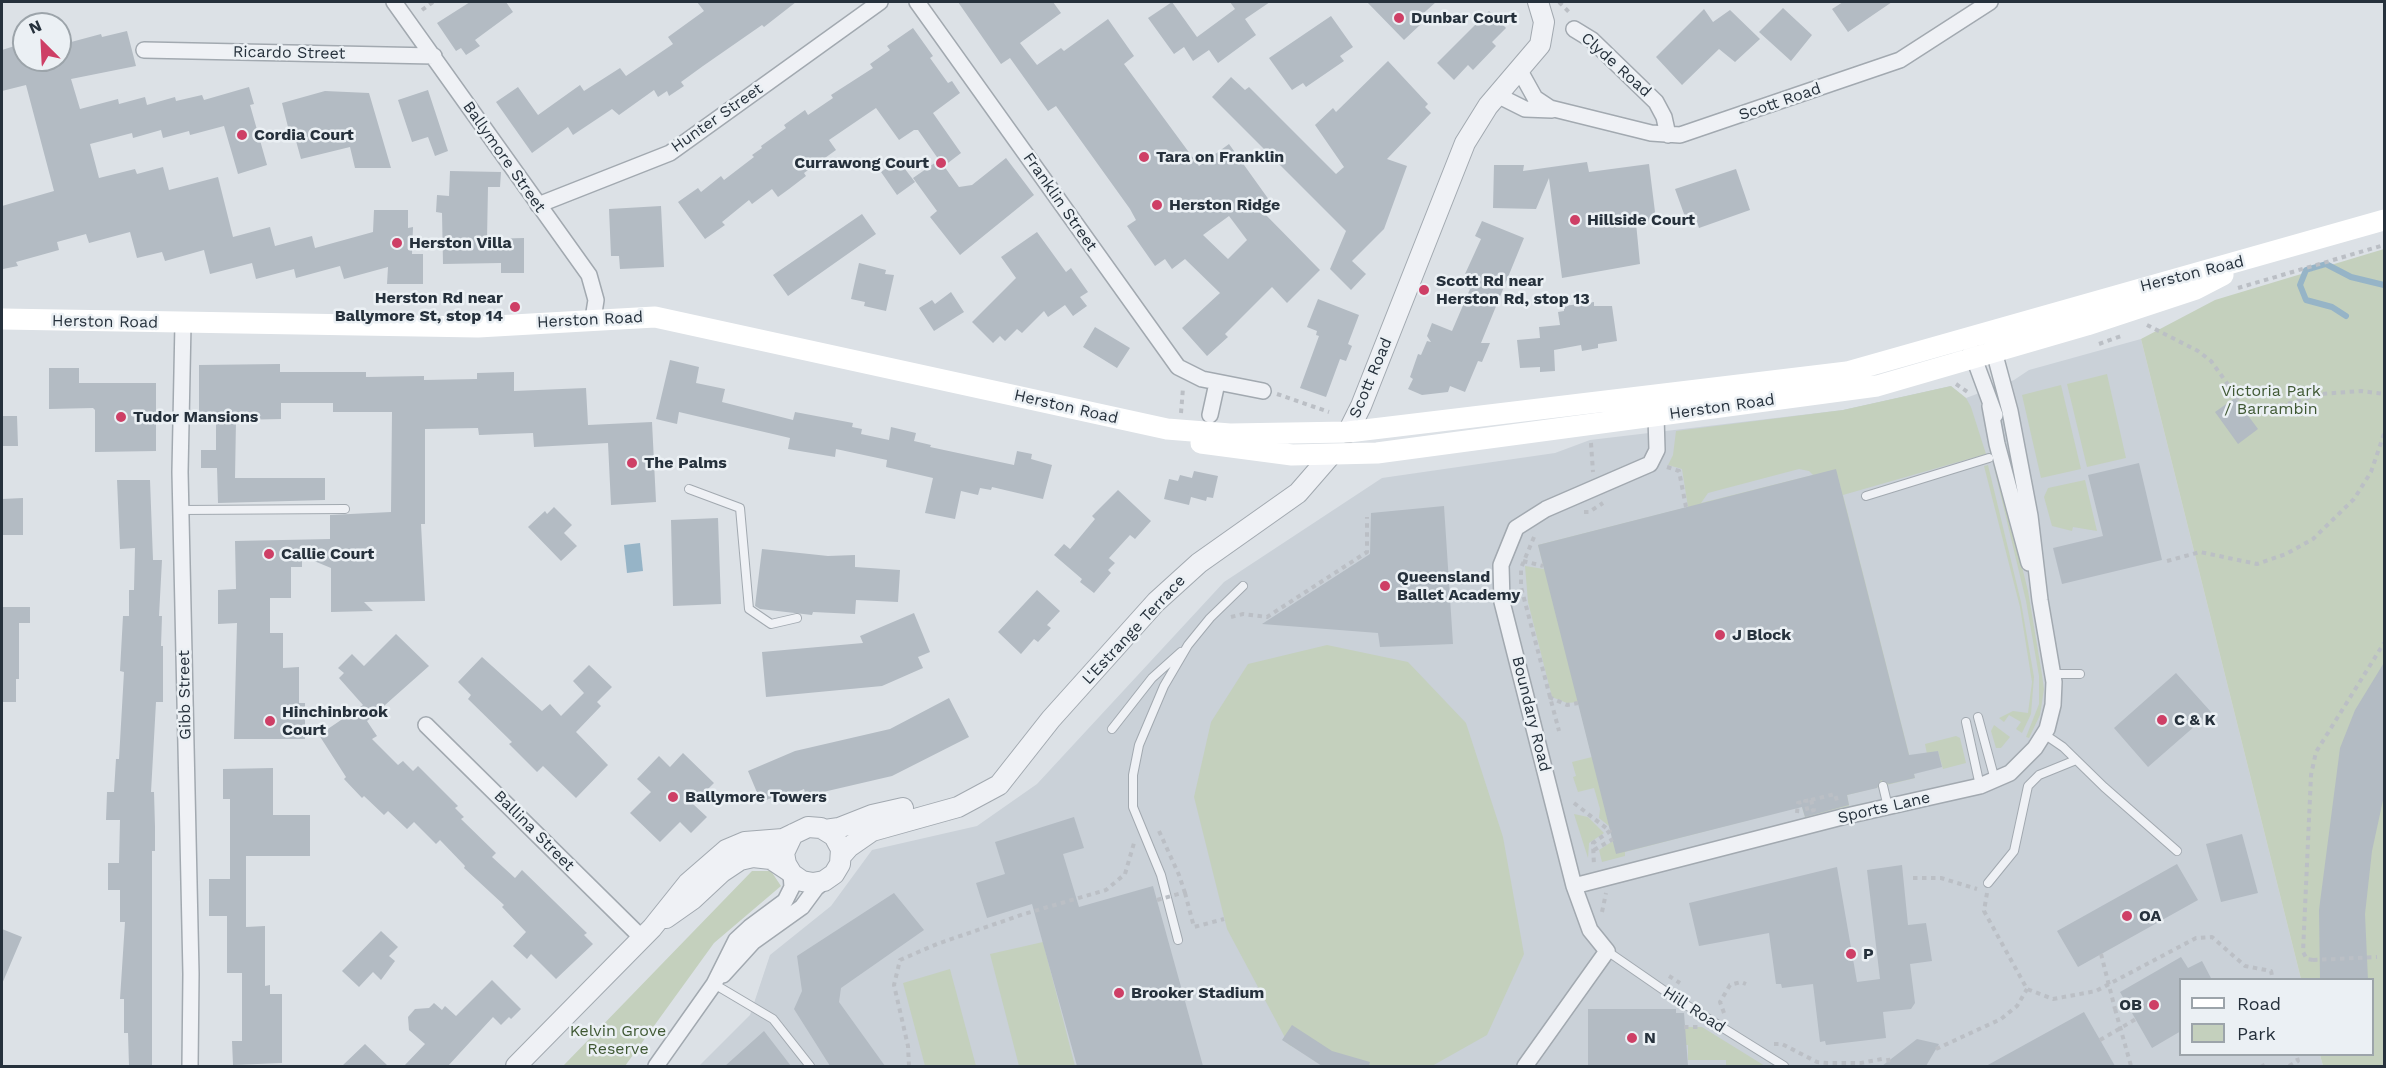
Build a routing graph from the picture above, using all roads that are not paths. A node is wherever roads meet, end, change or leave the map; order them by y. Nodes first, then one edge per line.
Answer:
1 (394, 2) edge
2 (880, 2) edge
3 (918, 2) edge
4 (1538, 2) edge
5 (1990, 2) edge
6 (1574, 29) dead end
7 (144, 50) dead end
8 (434, 56) junction
9 (1526, 64) junction
10 (1497, 95) junction
11 (1555, 110) junction
12 (1668, 135) junction
13 (538, 205) junction
14 (2385, 220) edge
15 (2261, 257) junction
16 (2, 319) edge
17 (593, 319) junction
18 (183, 323) junction
19 (1988, 331) junction
20 (1967, 338) junction
21 (1995, 353) junction
22 (1974, 359) junction
23 (1217, 383) junction
24 (1263, 391) road end
25 (1990, 406) junction
26 (1543, 410) junction
27 (1210, 415) dead end
28 (1656, 416) junction
29 (1174, 422) junction
30 (1348, 432) junction
31 (1331, 455) junction
32 (1989, 458) dead end
33 (2017, 458) junction
34 (689, 489) dead end
35 (1866, 496) dead end
36 (345, 509) dead end
37 (181, 510) junction
38 (1243, 586) dead end
39 (2040, 600) junction
40 (797, 618) dead end
41 (1188, 645) junction
42 (2052, 674) junction
43 (2080, 674) dead end
44 (1978, 717) dead end
45 (1966, 722) dead end
46 (426, 725) dead end
47 (1112, 729) dead end
48 (2044, 734) junction
49 (1015, 759) junction
50 (2076, 760) junction
51 (1995, 780) junction
52 (1883, 786) dead end
53 (1980, 786) junction
54 (1888, 807) junction
55 (825, 830) junction
56 (793, 834) junction
57 (2177, 851) dead end
58 (841, 856) junction
59 (790, 872) junction
60 (827, 879) junction
61 (1574, 886) junction
62 (1987, 887) road end
63 (647, 933) junction
64 (1178, 940) dead end
65 (1607, 951) junction
66 (714, 984) junction
67 (1528, 1065) edge
68 (190, 1066) edge
69 (516, 1066) edge
70 (657, 1066) edge
71 (810, 1066) edge
72 (1784, 1066) edge

1 - 8 street, Ballymore Street
2 - 13 street, Hunter Street
3 - 23 street, Franklin Street
4 - 9 street
5 - 12 street, Scott Road
6 - 12 street, Clyde Road
7 - 8 street, Ricardo Street
8 - 13 street, Ballymore Street
9 - 10 street, Scott Road
9 - 11 street, Scott Road
10 - 11 street, Scott Road
10 - 30 street, Scott Road
11 - 12 street, Scott Road
13 - 17 street, Ballymore Street
14 - 15 main road, Herston Road
15 - 19 main road, Herston Road
15 - 21 main road, Herston Road
16 - 18 main road, Herston Road
17 - 18 main road, Herston Road
17 - 29 main road, Herston Road
18 - 37 street, Gibb Street
19 - 20 main road, Herston Road
19 - 21 street, Sports Lane
20 - 22 street, Sports Lane
20 - 26 main road, Herston Road
21 - 22 main road, Herston Road
21 - 33 street, Sports Lane
22 - 25 street, Sports Lane
22 - 28 main road, Herston Road
23 - 24 street, Franklin Street
23 - 27 street
25 - 33 street, Sports Lane
25 - 39 street, Sports Lane
26 - 28 main road
26 - 30 main road, Herston Road
28 - 31 main road, Herston Road
28 - 61 street, Boundary Road
29 - 30 main road, Herston Road
29 - 31 main road, Herston Road
30 - 31 main road
31 - 49 street, L'Estrange Terrace
32 - 35 lane
33 - 39 street, Sports Lane
34 - 40 lane
36 - 37 lane
37 - 68 street, Gibb Street
38 - 41 lane
39 - 42 street, Sports Lane
41 - 47 lane
41 - 64 lane
42 - 43 lane
42 - 48 street, Sports Lane
44 - 51 lane
45 - 53 lane
46 - 63 street, Ballina Street
48 - 50 lane
48 - 51 street, Sports Lane
49 - 55 street, L'Estrange Terrace
49 - 58 street, L'Estrange Terrace
50 - 57 lane
50 - 62 lane
51 - 53 street, Sports Lane
52 - 54 lane
53 - 54 street, Sports Lane
54 - 61 street, Sports Lane
55 - 56 street, L'Estrange Terrace
55 - 58 street
56 - 59 street, L'Estrange Terrace
56 - 63 street
58 - 60 street, L'Estrange Terrace
59 - 60 street
59 - 63 street
59 - 66 street, L'Estrange Terrace
60 - 66 street, L'Estrange Terrace
61 - 65 street, Boundary Road
63 - 69 street
65 - 67 street
65 - 72 lane, Hill Road
66 - 70 street, L'Estrange Terrace
66 - 71 lane

